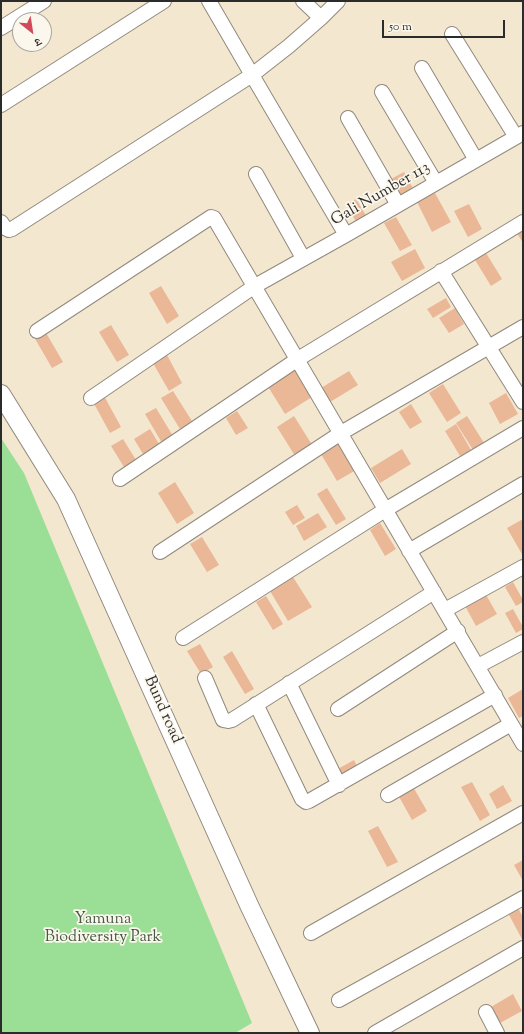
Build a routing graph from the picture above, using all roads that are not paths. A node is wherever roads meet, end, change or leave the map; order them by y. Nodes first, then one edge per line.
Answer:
1 (44, 1) edge
2 (164, 1) edge
3 (209, 1) edge
4 (303, 1) edge
5 (338, 1) edge
6 (321, 18) junction
7 (1, 28) edge
8 (452, 34) dead end
9 (422, 68) dead end
10 (252, 75) junction
11 (382, 92) dead end
12 (1, 104) edge
13 (348, 118) dead end
14 (520, 135) edge
15 (476, 160) junction
16 (256, 174) dead end
17 (436, 183) junction
18 (398, 205) junction
19 (1, 222) edge
20 (523, 222) edge
21 (346, 235) junction
22 (304, 258) junction
23 (441, 271) junction
24 (255, 286) junction
25 (523, 327) edge
26 (37, 331) dead end
27 (489, 347) junction
28 (298, 359) junction
29 (1, 394) edge
30 (91, 398) dead end
31 (523, 402) edge
32 (523, 428) edge
33 (341, 433) junction
34 (120, 478) dead end
35 (523, 484) edge
36 (385, 510) junction
37 (409, 551) junction
38 (160, 552) dead end
39 (523, 567) edge
40 (434, 592) junction
41 (445, 610) junction
42 (458, 631) junction
43 (183, 638) dead end
44 (523, 642) edge
45 (478, 666) junction
46 (205, 678) dead end
47 (289, 683) junction
48 (495, 695) junction
49 (256, 704) junction
50 (338, 709) dead end
51 (518, 733) edge
52 (339, 785) junction
53 (388, 795) dead end
54 (523, 813) edge
55 (523, 898) edge
56 (311, 933) dead end
57 (523, 948) edge
58 (339, 1000) dead end
59 (486, 1012) dead end
60 (310, 1033) edge
61 (375, 1033) edge
62 (497, 1033) edge

1 - 7 street
2 - 12 street
3 - 10 street
4 - 6 street
5 - 6 street
6 - 10 street
8 - 14 street
9 - 15 street
10 - 19 street
10 - 21 street
11 - 17 street
13 - 18 street
14 - 15 street, Gali Number 113
15 - 17 street, Gali Number 113
16 - 22 street
17 - 18 street, Gali Number 113
18 - 21 street, Gali Number 113
20 - 23 street
21 - 22 street, Gali Number 113
22 - 24 street, Gali Number 113
23 - 27 street
23 - 28 street
24 - 26 street
24 - 28 street
24 - 30 street, Gali Number 113
25 - 27 street
27 - 31 street
27 - 33 street
28 - 33 street
28 - 34 street
29 - 60 street, Bund road
32 - 36 street
33 - 36 street
33 - 38 street
35 - 37 street
36 - 37 street
36 - 43 street
37 - 40 street
39 - 41 street
40 - 41 street
40 - 47 street
41 - 42 street
42 - 45 street
42 - 50 street
44 - 45 street
45 - 48 street
46 - 49 street
47 - 49 street
47 - 52 street
48 - 51 street
48 - 52 street
49 - 52 street
51 - 53 street
54 - 56 street
55 - 58 street
57 - 61 street
59 - 62 street

